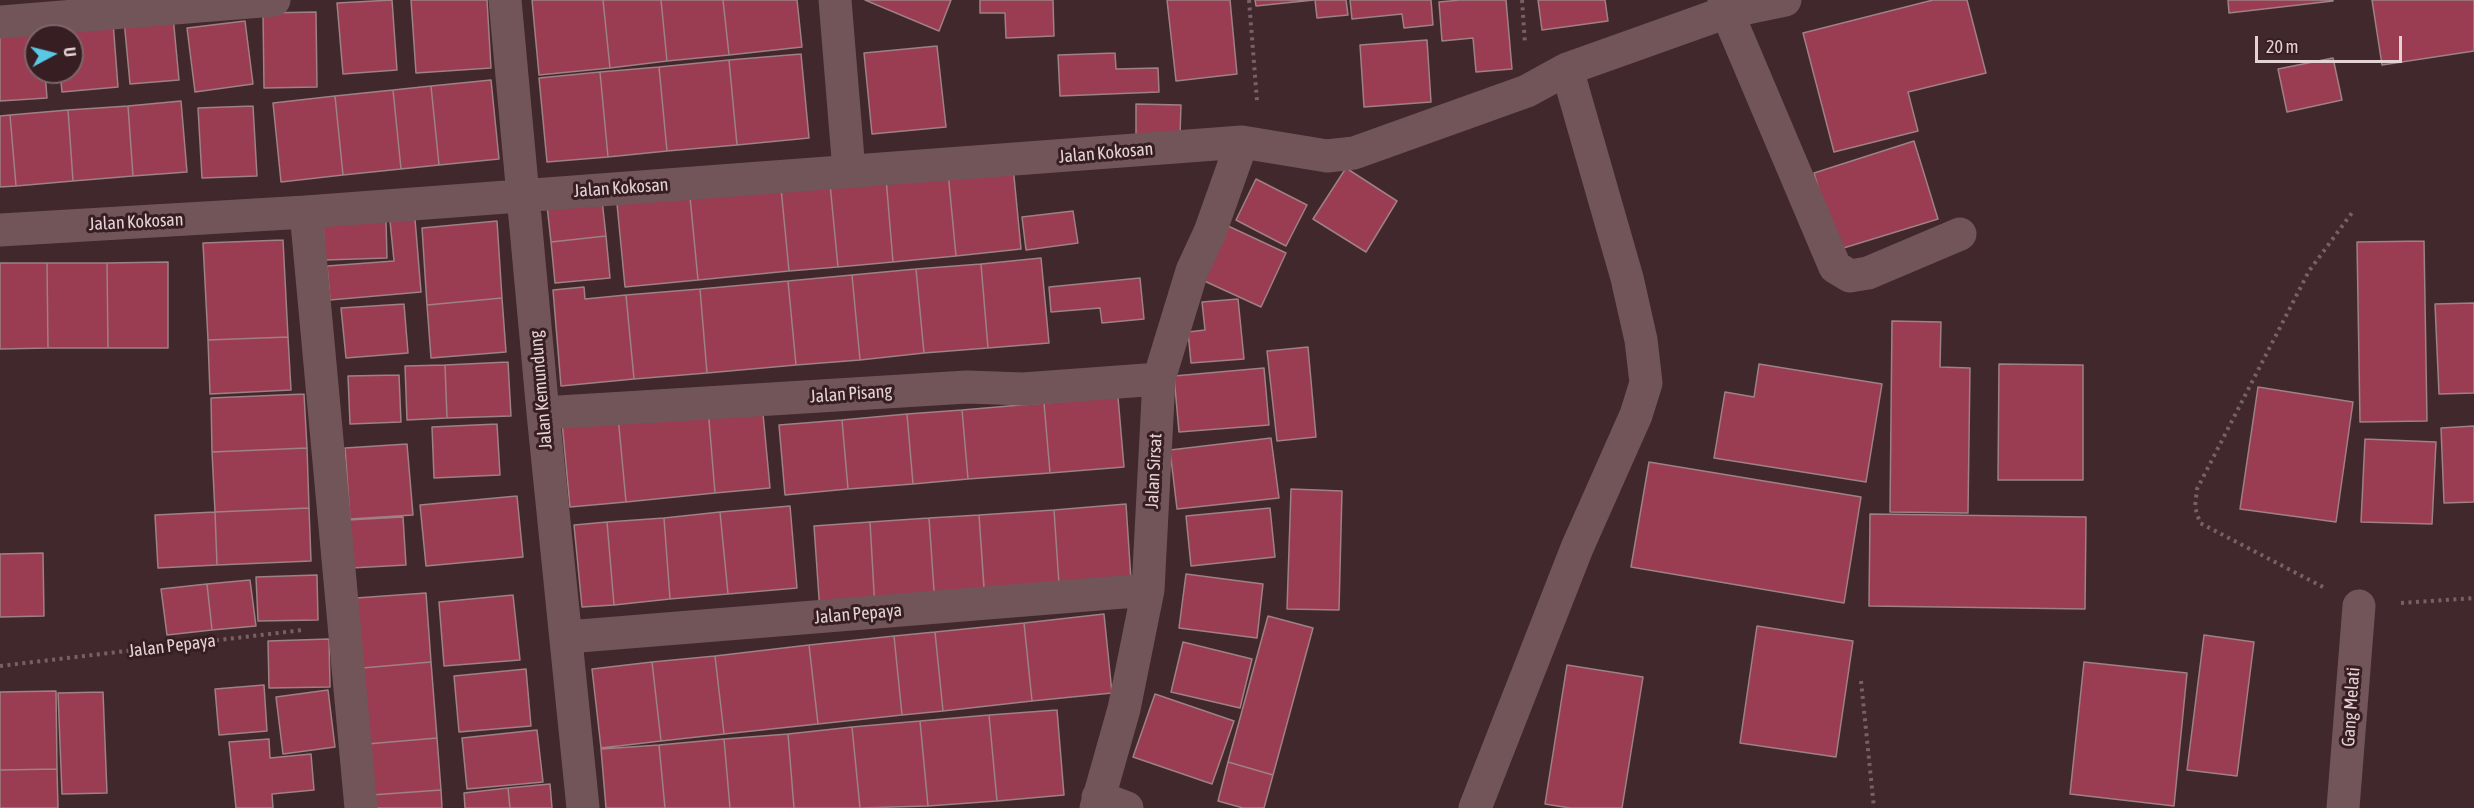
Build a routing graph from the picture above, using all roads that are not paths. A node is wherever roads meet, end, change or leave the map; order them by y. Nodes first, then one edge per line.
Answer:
1 (274, 0) edge
2 (505, 0) edge
3 (835, 0) edge
4 (1785, 0) edge
5 (1726, 6) edge
6 (0, 22) edge
7 (1567, 69) junction
8 (1251, 144) junction
9 (849, 171) junction
10 (523, 195) junction
11 (306, 212) junction
12 (0, 230) edge
13 (1960, 234) dead end
14 (1159, 379) junction
15 (543, 413) junction
16 (1148, 590) junction
17 (2359, 606) road end
18 (567, 638) junction
19 (582, 793) edge
20 (1107, 804) edge
21 (361, 808) edge
22 (1475, 808) edge
23 (2343, 808) edge

1 - 6 street
2 - 10 street, Jalan Kemundung
3 - 9 street
4 - 5 street, Jalan Kokosan
5 - 7 street, Jalan Kokosan
5 - 13 street
7 - 8 street, Jalan Kokosan
7 - 22 street
8 - 9 street, Jalan Kokosan
8 - 14 street, Jalan Sirsat
9 - 10 street, Jalan Kokosan
10 - 11 street, Jalan Kokosan
10 - 15 street, Jalan Kemundung
11 - 12 street, Jalan Kokosan
11 - 21 street
14 - 15 street, Jalan Pisang
14 - 16 street, Jalan Sirsat
15 - 18 street, Jalan Kemundung
16 - 18 street, Jalan Pepaya
16 - 20 street, Jalan Sirsat
17 - 23 street, Gang Melati
18 - 19 street, Jalan Kemundung

